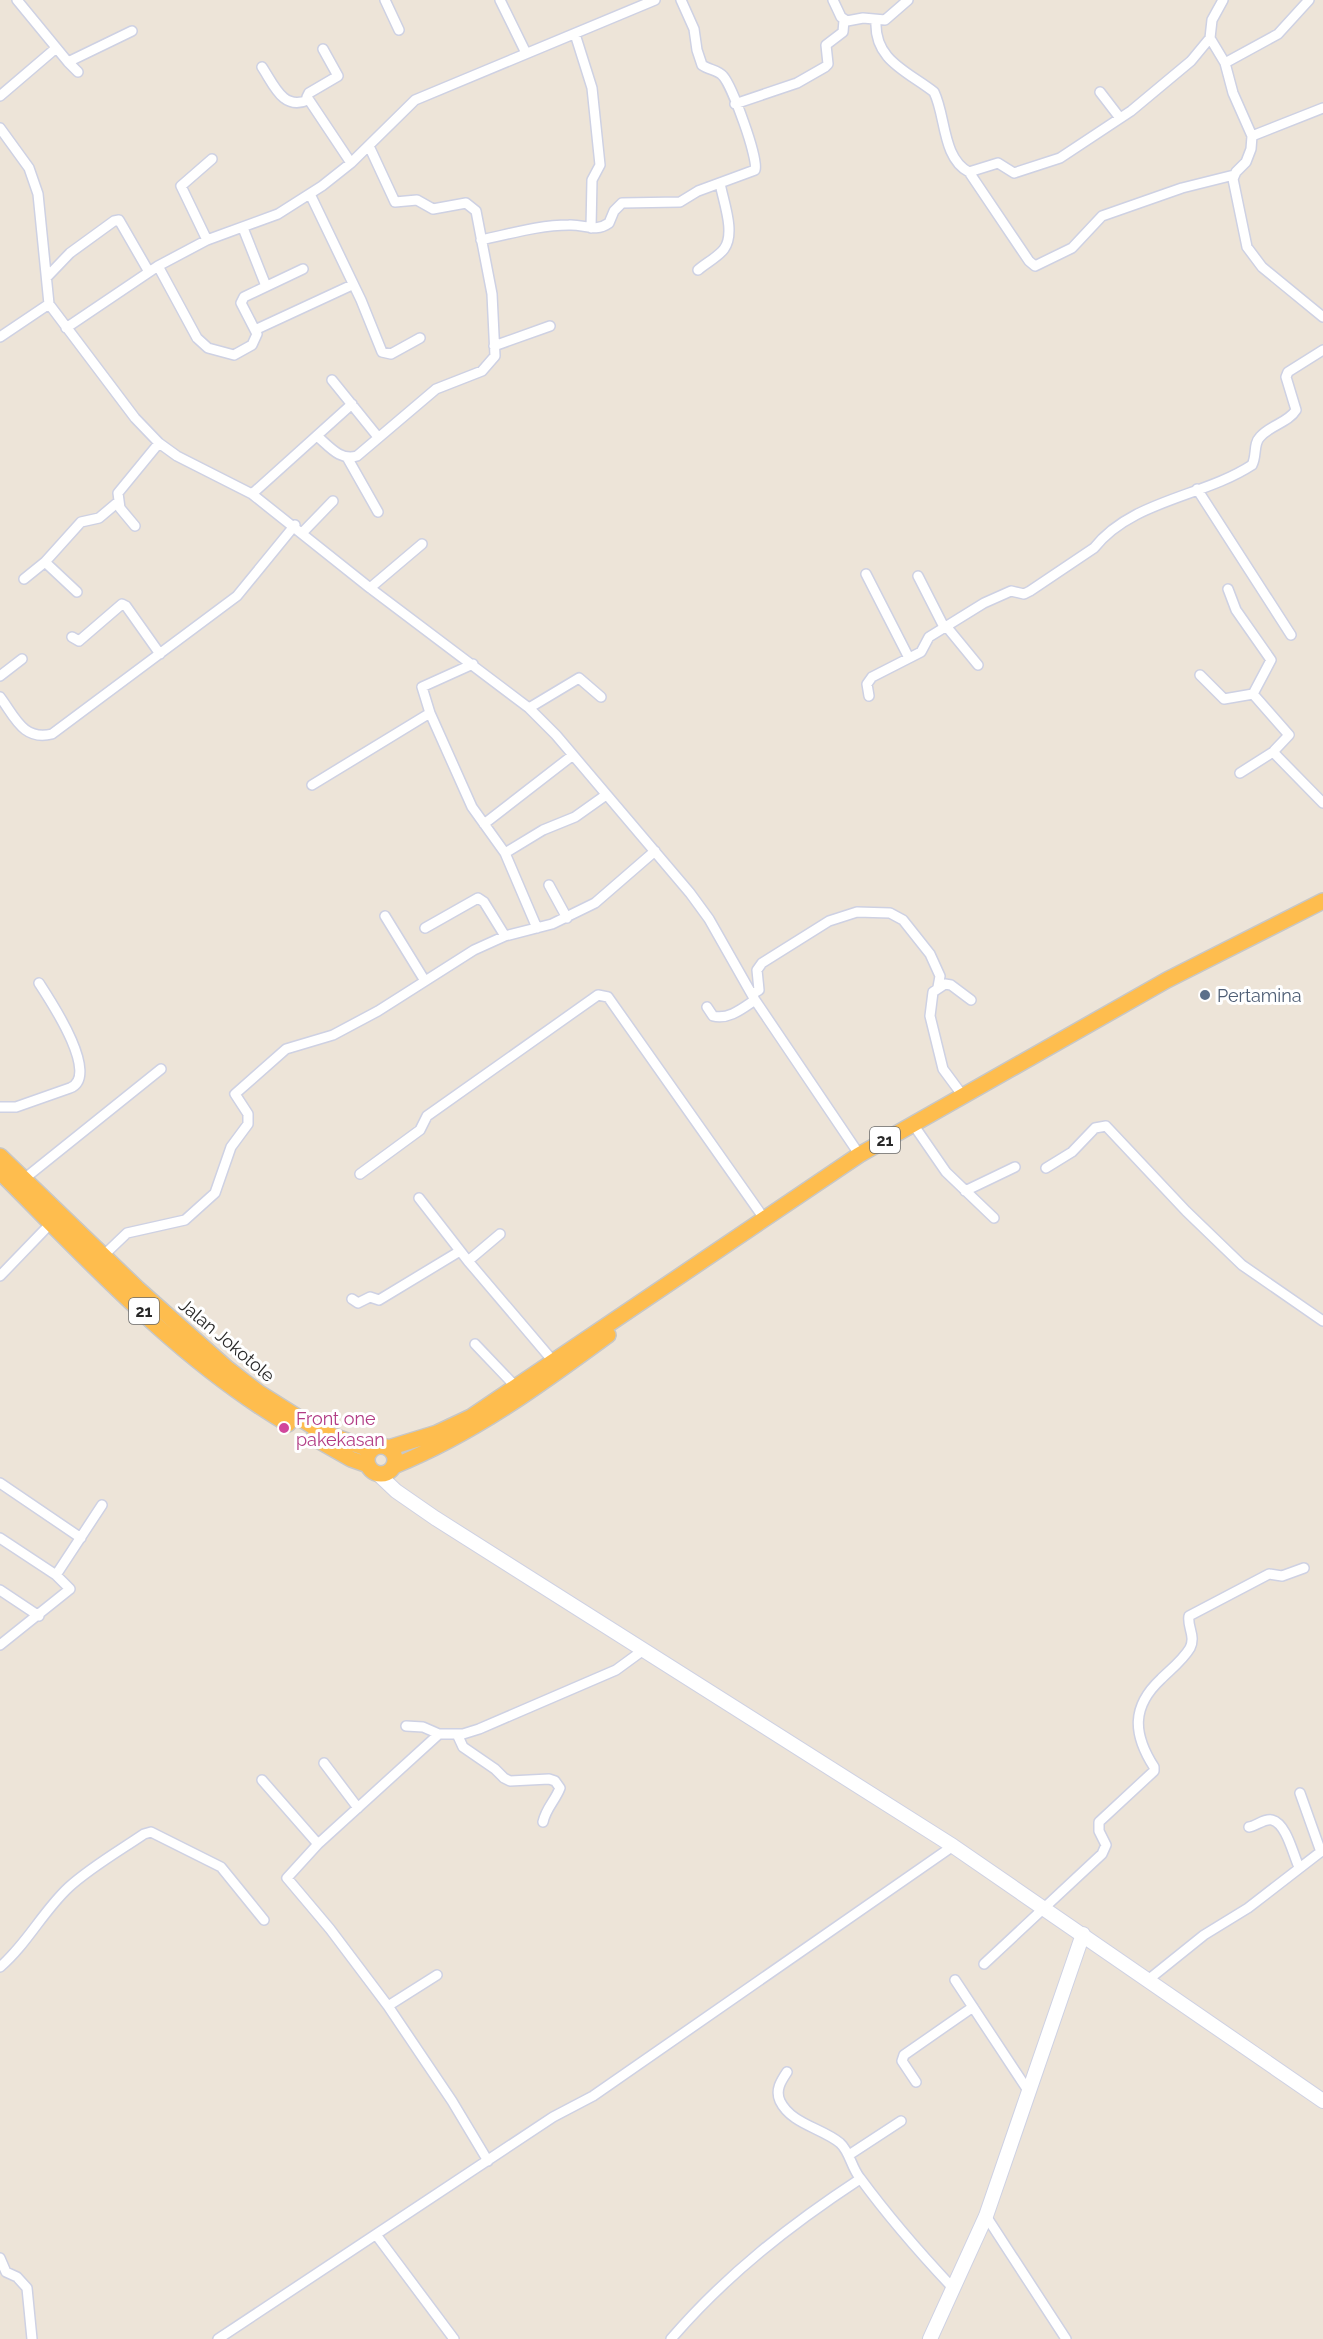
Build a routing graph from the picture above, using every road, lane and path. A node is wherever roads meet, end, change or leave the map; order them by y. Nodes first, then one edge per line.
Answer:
1 (17, 0) edge
2 (385, 0) edge
3 (500, 0) edge
4 (655, 0) edge
5 (681, 0) edge
6 (833, 0) edge
7 (908, 0) edge
8 (1223, 0) edge
9 (1309, 0) edge
10 (844, 20) junction
11 (876, 21) junction
12 (399, 30) dead end
13 (132, 31) dead end
14 (575, 34) junction
15 (1210, 38) junction
16 (55, 49) junction
17 (323, 49) dead end
18 (526, 53) junction
19 (68, 62) junction
20 (1226, 63) junction
21 (262, 67) dead end
22 (78, 72) dead end
23 (1100, 92) dead end
24 (0, 96) edge
25 (308, 100) junction
26 (735, 104) junction
27 (1323, 108) edge
28 (1120, 118) junction
29 (0, 128) edge
30 (1252, 136) junction
31 (369, 146) junction
32 (212, 159) dead end
33 (351, 163) junction
34 (969, 171) junction
35 (1234, 175) junction
36 (720, 183) junction
37 (310, 194) junction
38 (243, 228) junction
39 (591, 228) junction
40 (207, 240) junction
41 (481, 240) junction
42 (158, 266) junction
43 (303, 269) dead end
44 (698, 270) dead end
45 (149, 272) junction
46 (47, 278) junction
47 (352, 285) junction
48 (266, 286) junction
49 (49, 304) junction
50 (1323, 317) edge
51 (550, 326) dead end
52 (66, 328) junction
53 (257, 329) junction
54 (0, 337) edge
55 (420, 338) dead end
56 (494, 346) junction
57 (1323, 350) edge
58 (332, 380) dead end
59 (352, 405) junction
60 (317, 436) junction
61 (378, 437) junction
62 (159, 443) junction
63 (348, 459) junction
64 (1197, 489) junction
65 (252, 494) junction
66 (333, 501) dead end
67 (117, 502) junction
68 (378, 512) dead end
69 (295, 525) junction
70 (135, 526) dead end
71 (303, 532) junction
72 (422, 544) dead end
73 (45, 562) junction
74 (866, 574) dead end
75 (918, 576) dead end
76 (24, 579) dead end
77 (370, 588) junction
78 (1228, 590) dead end
79 (77, 591) dead end
80 (945, 627) junction
81 (1291, 635) dead end
82 (72, 637) dead end
83 (160, 654) junction
84 (909, 657) junction
85 (22, 659) dead end
86 (473, 664) junction
87 (978, 665) dead end
88 (1200, 675) dead end
89 (0, 676) edge
90 (1253, 694) junction
91 (869, 696) dead end
92 (0, 697) edge
93 (602, 697) dead end
94 (529, 708) junction
95 (430, 713) junction
96 (1273, 752) junction
97 (573, 755) junction
98 (1240, 773) dead end
99 (312, 785) dead end
100 (606, 795) junction
101 (1323, 803) edge
102 (484, 824) junction
103 (655, 851) junction
104 (505, 853) junction
105 (549, 885) dead end
106 (1323, 901) edge
107 (1323, 908) edge
108 (385, 916) dead end
109 (567, 918) junction
110 (425, 928) dead end
111 (537, 928) junction
112 (505, 936) junction
113 (425, 981) junction
114 (39, 983) dead end
115 (938, 987) junction
116 (754, 997) junction
117 (971, 1000) dead end
118 (707, 1007) dead end
119 (161, 1069) dead end
120 (963, 1096) junction
121 (0, 1107) edge
122 (916, 1130) junction
123 (0, 1156) edge
124 (861, 1157) junction
125 (1014, 1167) dead end
126 (1046, 1168) dead end
127 (0, 1173) edge
128 (360, 1174) dead end
129 (24, 1179) junction
130 (965, 1191) junction
131 (419, 1198) dead end
132 (763, 1217) junction
133 (994, 1218) dead end
134 (56, 1219) junction
135 (500, 1234) dead end
136 (460, 1251) junction
137 (104, 1255) junction
138 (468, 1262) junction
139 (0, 1276) edge
140 (352, 1299) dead end
141 (626, 1316) junction
142 (1323, 1321) edge
143 (475, 1344) dead end
144 (553, 1361) junction
145 (517, 1388) junction
146 (380, 1465) junction
147 (0, 1483) edge
148 (102, 1505) dead end
149 (0, 1538) edge
150 (81, 1538) junction
151 (1304, 1568) dead end
152 (56, 1575) junction
153 (0, 1590) edge
154 (39, 1616) junction
155 (0, 1645) edge
156 (642, 1651) junction
157 (406, 1726) dead end
158 (439, 1734) junction
159 (457, 1734) junction
160 (324, 1763) dead end
161 (262, 1780) dead end
162 (1300, 1792) dead end
163 (358, 1808) junction
164 (543, 1822) dead end
165 (1249, 1827) dead end
166 (318, 1844) junction
167 (953, 1846) junction
168 (1322, 1851) edge
169 (1299, 1868) junction
170 (1045, 1908) junction
171 (264, 1920) dead end
172 (1083, 1934) junction
173 (984, 1964) dead end
174 (0, 1967) edge
175 (437, 1976) dead end
176 (955, 1980) dead end
177 (1148, 1980) junction
178 (388, 2006) junction
179 (973, 2007) junction
180 (787, 2072) dead end
181 (916, 2082) dead end
182 (1029, 2092) junction
183 (1323, 2101) edge
184 (901, 2121) dead end
185 (849, 2155) junction
186 (488, 2161) junction
187 (860, 2179) junction
188 (986, 2216) junction
189 (377, 2236) junction
190 (0, 2258) edge
191 (952, 2287) junction
192 (32, 2339) edge
193 (218, 2339) edge
194 (454, 2339) edge
195 (671, 2339) edge
196 (930, 2339) edge
197 (1066, 2339) edge

1 - 16 street
2 - 12 street
3 - 18 street
4 - 14 street
5 - 26 street
6 - 10 street
7 - 11 street
8 - 15 street
9 - 20 street
10 - 11 street
10 - 26 street
11 - 34 street
13 - 19 street
14 - 18 street
14 - 39 street
15 - 20 street
15 - 28 street
16 - 19 street
16 - 24 street
17 - 25 street
18 - 31 street
19 - 22 street
20 - 30 street
21 - 25 street
23 - 28 street
25 - 33 street
26 - 36 street
27 - 30 street
28 - 34 street
29 - 46 street
30 - 35 street
31 - 33 street
31 - 41 street
32 - 40 street
33 - 37 street
34 - 35 street
35 - 50 street
36 - 39 street
36 - 44 street
37 - 38 street
37 - 47 street
38 - 40 street
38 - 48 street
39 - 41 street
40 - 42 street
41 - 56 street
42 - 45 street
42 - 53 street
43 - 48 street
45 - 46 street
45 - 52 street
46 - 49 street
47 - 53 street
47 - 55 street
48 - 53 street
49 - 52 street
49 - 54 street
51 - 56 street
52 - 62 street
56 - 61 street
57 - 64 street
58 - 59 street
59 - 60 street
59 - 61 street
60 - 63 street
60 - 65 street
61 - 63 street
62 - 65 street
62 - 67 street
63 - 68 street
64 - 80 street
64 - 81 street
65 - 69 street
66 - 71 street
67 - 70 street
67 - 73 street
69 - 71 street
69 - 83 street
71 - 77 street
72 - 77 street
73 - 76 street
73 - 79 street
74 - 84 street
75 - 80 street
77 - 86 street
78 - 90 street
80 - 84 street
80 - 87 street
82 - 83 street
83 - 92 street
84 - 91 street
85 - 89 street
86 - 94 street
86 - 95 street
88 - 90 street
90 - 96 street
93 - 94 street
94 - 97 street
95 - 99 street
95 - 102 street
96 - 98 street
96 - 101 street
97 - 100 street
97 - 102 street
100 - 103 street
100 - 104 street
102 - 104 street
103 - 109 street
103 - 116 street
104 - 111 street
105 - 109 street
106 - 120 highway, 21
107 - 122 highway, 21
108 - 113 street
109 - 111 street
110 - 112 street
111 - 112 street
112 - 113 street
113 - 137 street
114 - 121 street
115 - 116 street
115 - 117 street
115 - 120 street
116 - 118 street
116 - 124 street
119 - 129 street
120 - 124 highway, 21
122 - 124 highway, 21
122 - 130 street
123 - 129 highway, Jalan Jokotole / 21
124 - 132 highway, 21
124 - 141 highway, 21
125 - 130 street
126 - 142 street
127 - 134 highway, Jalan Jokotole / 21
128 - 132 street
129 - 134 highway, Jalan Jokotole / 21
130 - 133 street
131 - 136 street
132 - 141 highway, 21
134 - 137 highway, Jalan Jokotole / 21
134 - 139 street
134 - 146 highway, Jalan Jokotole / 21
135 - 138 street
136 - 138 street
136 - 140 street
137 - 146 highway, Jalan Jokotole / 21
138 - 144 street
141 - 144 highway, 21
141 - 146 highway, 21
143 - 145 street
144 - 145 highway, 21
145 - 146 highway, 21
146 - 156 main road
147 - 150 street
148 - 150 street
149 - 152 street
150 - 152 street
151 - 170 street
152 - 154 street
153 - 154 street
154 - 155 street
156 - 159 street
156 - 167 main road
157 - 158 street
158 - 159 street
158 - 163 street
159 - 164 street
160 - 163 street
161 - 166 street
162 - 168 street
163 - 166 street
165 - 169 street
166 - 178 street
167 - 170 main road
167 - 186 street
168 - 169 street
169 - 177 street
170 - 172 main road
170 - 173 street
171 - 174 street
172 - 177 main road
172 - 182 main road
175 - 178 street
176 - 179 street
177 - 183 main road
178 - 186 street
179 - 181 street
179 - 182 street
180 - 185 street
182 - 188 main road
184 - 185 street
185 - 187 street
186 - 189 street
187 - 191 street
187 - 195 street
188 - 191 main road
188 - 197 street
189 - 193 street
189 - 194 street
190 - 192 street
191 - 196 main road

